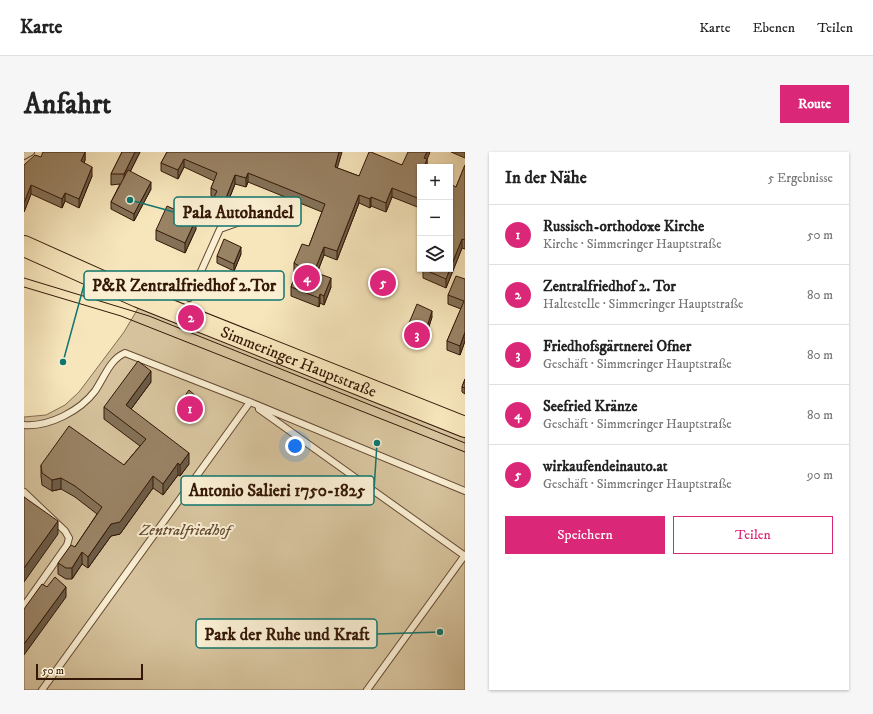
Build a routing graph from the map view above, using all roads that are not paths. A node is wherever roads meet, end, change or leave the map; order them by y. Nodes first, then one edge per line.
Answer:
1 (31, 152) edge
2 (24, 156) edge
3 (265, 213) dead end
4 (24, 246) edge
5 (189, 298) dead end
6 (250, 402) junction
7 (24, 425) edge
8 (465, 427) edge
9 (465, 491) edge
10 (24, 492) edge
11 (465, 556) edge
12 (24, 606) edge
13 (42, 690) edge
14 (367, 690) edge

1 - 2 lane
3 - 5 lane
4 - 8 main road, Simmeringer Hauptstraße
6 - 7 lane
6 - 9 lane
6 - 11 lane
6 - 13 lane
10 - 12 lane
11 - 14 lane

